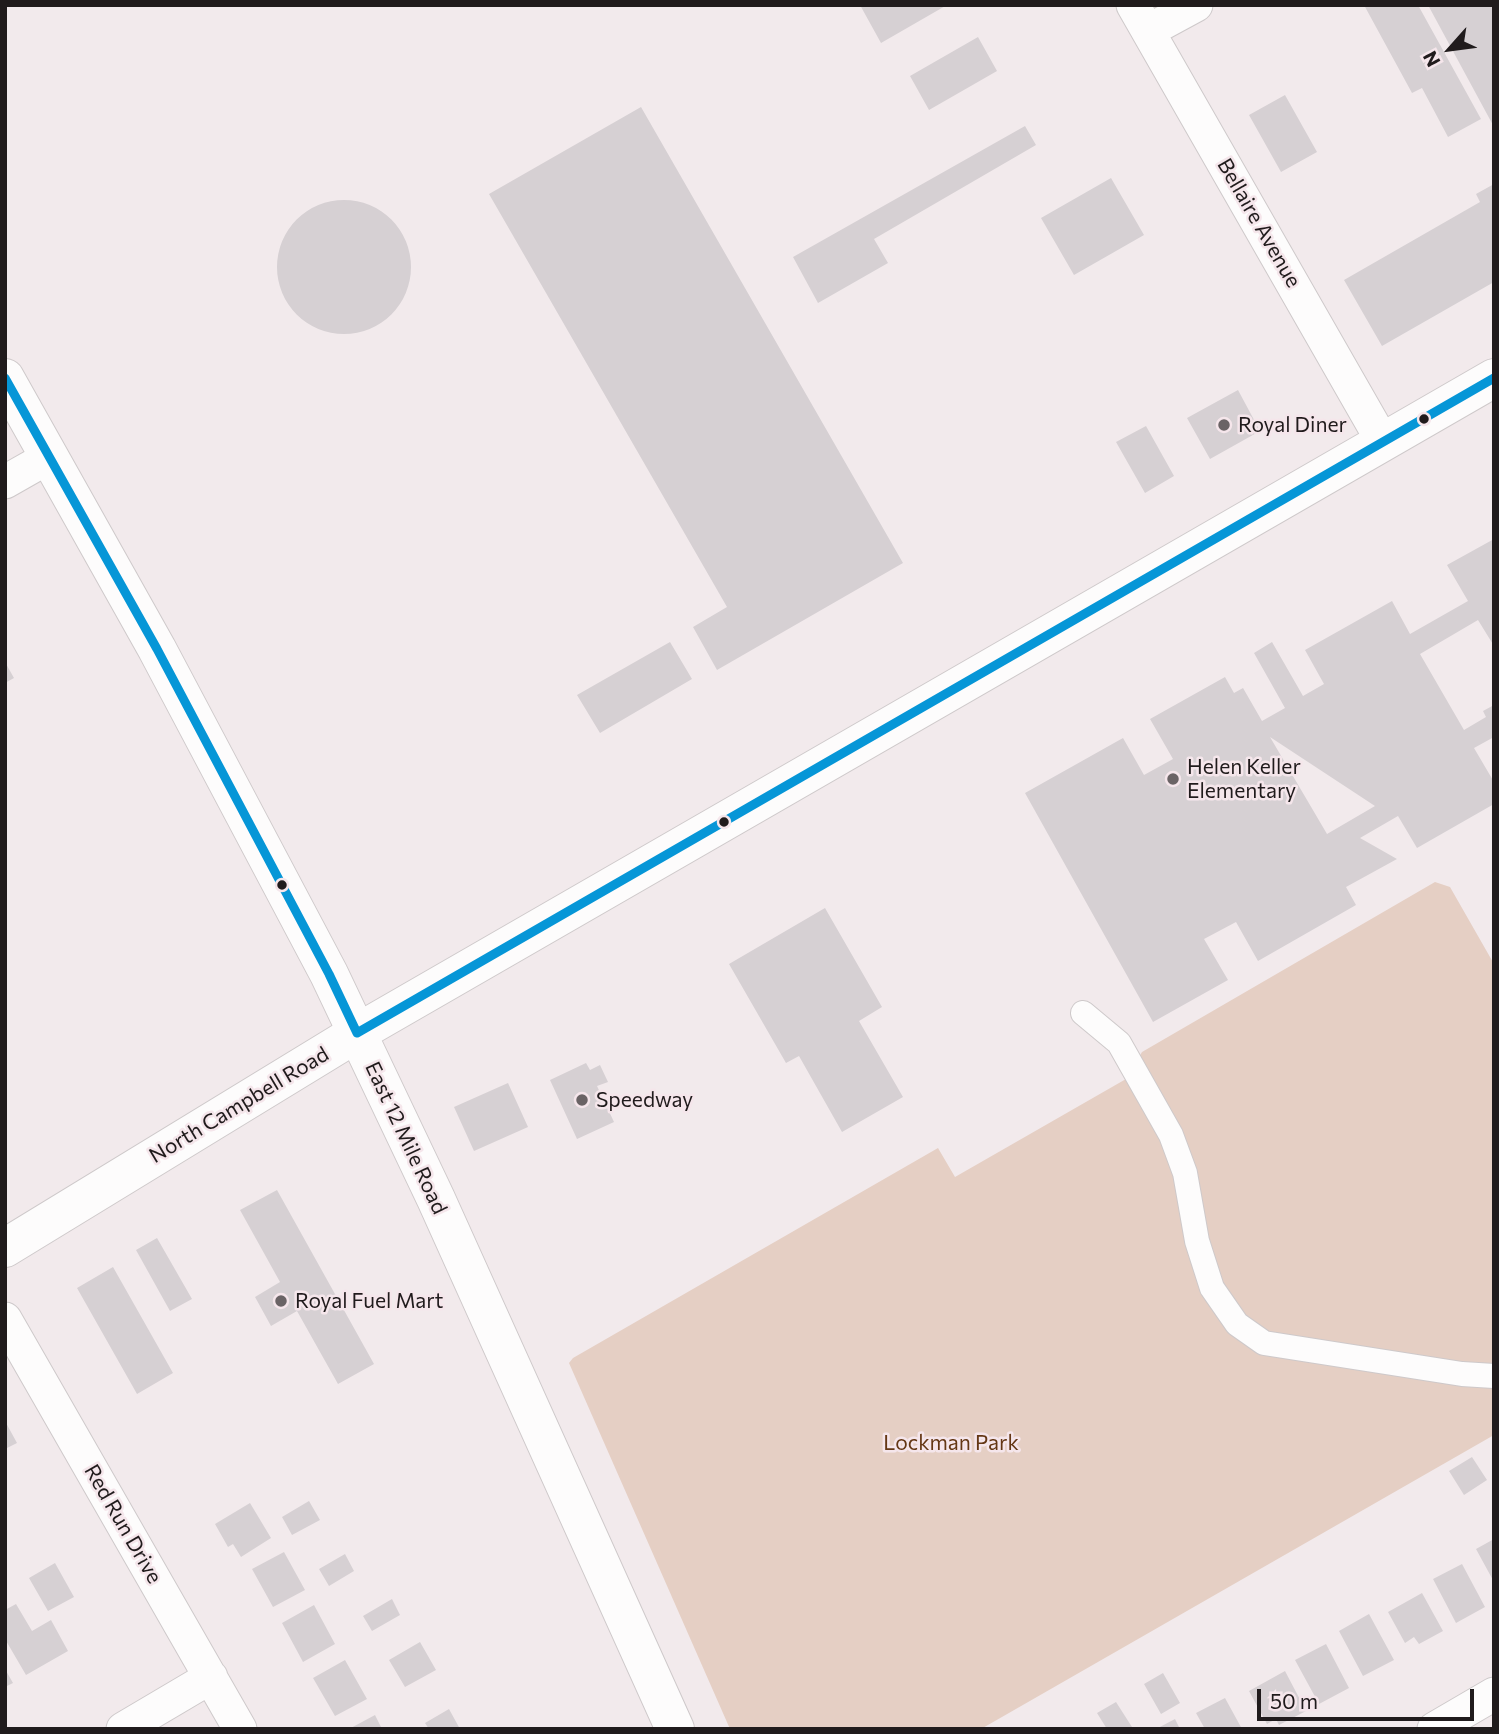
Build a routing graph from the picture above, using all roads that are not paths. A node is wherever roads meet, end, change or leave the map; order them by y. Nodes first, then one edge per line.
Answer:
1 (1196, 5) edge
2 (1141, 18) edge
3 (1494, 377) edge
4 (5, 378) edge
5 (1383, 442) junction
6 (49, 457) junction
7 (5, 482) edge
8 (1083, 1013) dead end
9 (357, 1033) junction
10 (5, 1248) edge
11 (5, 1319) edge
12 (1494, 1377) edge
13 (211, 1677) junction
14 (1494, 1694) edge
15 (123, 1729) edge
16 (240, 1729) edge
17 (675, 1729) edge
18 (1434, 1729) edge

1 - 2 street
2 - 5 street, Bellaire Avenue
3 - 5 street, North Campbell Road
4 - 6 street, East 12 Mile Road
5 - 9 street, North Campbell Road
6 - 7 street
6 - 9 street, East 12 Mile Road
8 - 12 street
9 - 10 street, North Campbell Road
9 - 17 street, East 12 Mile Road
11 - 13 street, Red Run Drive
13 - 15 street
13 - 16 street, Red Run Drive
14 - 18 street

